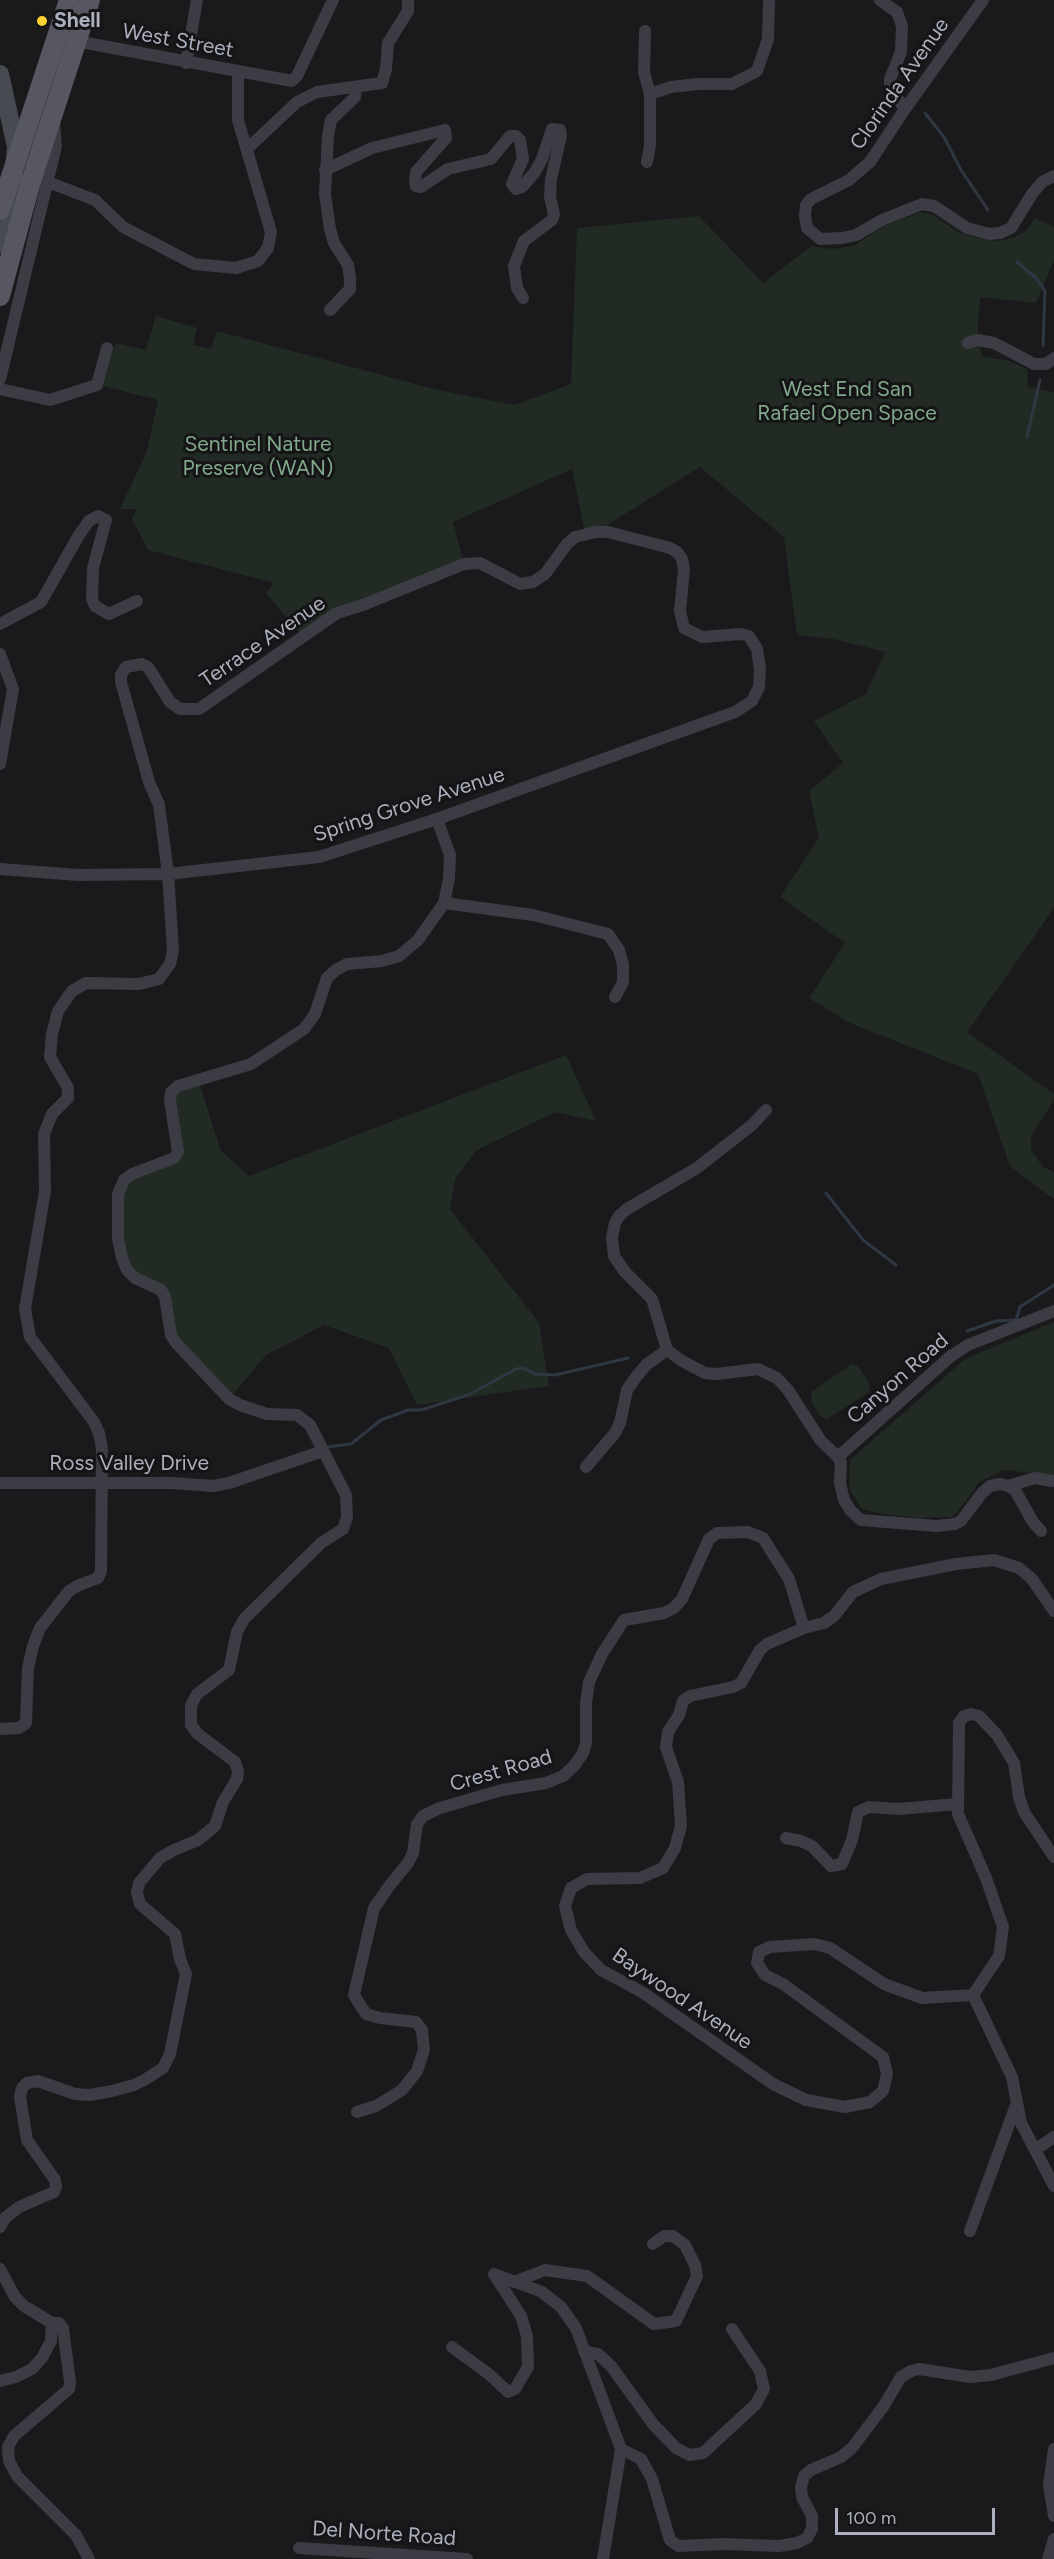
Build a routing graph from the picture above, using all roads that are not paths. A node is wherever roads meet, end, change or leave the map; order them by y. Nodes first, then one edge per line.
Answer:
1 (69, 0) edge
2 (90, 0) edge
3 (197, 0) edge
4 (333, 0) edge
5 (408, 0) edge
6 (770, 0) edge
7 (880, 0) edge
8 (984, 0) edge
9 (645, 31) dead end
10 (58, 36) junction
11 (76, 42) junction
12 (186, 63) junction
13 (237, 72) junction
14 (0, 74) edge
15 (42, 81) junction
16 (0, 82) edge
17 (356, 87) junction
18 (650, 94) junction
19 (34, 102) junction
20 (905, 109) junction
21 (247, 149) junction
22 (15, 161) junction
23 (647, 162) dead end
24 (325, 170) junction
25 (1054, 176) edge
26 (41, 177) junction
27 (0, 210) edge
28 (4, 276) junction
29 (0, 296) edge
30 (523, 298) dead end
31 (330, 310) dead end
32 (968, 343) dead end
33 (107, 348) dead end
34 (1054, 358) edge
35 (0, 379) edge
36 (0, 389) edge
37 (137, 601) dead end
38 (0, 624) edge
39 (0, 654) edge
40 (711, 720) joint
41 (0, 764) edge
42 (437, 819) junction
43 (0, 868) edge
44 (168, 874) junction
45 (444, 903) junction
46 (615, 997) dead end
47 (766, 1110) dead end
48 (1054, 1311) edge
49 (667, 1350) junction
50 (323, 1451) junction
51 (838, 1457) junction
52 (586, 1467) dead end
53 (1052, 1480) dead end
54 (0, 1483) edge
55 (102, 1484) junction
56 (1008, 1486) junction
57 (1041, 1531) dead end
58 (1054, 1611) edge
59 (804, 1628) junction
60 (0, 1729) edge
61 (958, 1804) junction
62 (786, 1838) dead end
63 (1054, 1857) edge
64 (974, 1995) junction
65 (1016, 2104) junction
66 (357, 2112) dead end
67 (1054, 2137) edge
68 (1035, 2150) junction
69 (1054, 2186) edge
70 (0, 2227) edge
71 (970, 2231) dead end
72 (652, 2244) dead end
73 (0, 2269) edge
74 (514, 2282) junction
75 (52, 2324) junction
76 (732, 2329) dead end
77 (452, 2347) dead end
78 (584, 2351) junction
79 (1054, 2358) edge
80 (0, 2381) edge
81 (621, 2449) junction
82 (1054, 2449) edge
83 (1052, 2484) edge
84 (1054, 2516) edge
85 (1054, 2540) edge
86 (299, 2548) dead end
87 (89, 2559) edge
88 (467, 2559) edge
89 (603, 2559) edge
90 (1048, 2559) edge

1 - 10 main road
2 - 11 main road
3 - 12 street
4 - 13 street, West Street
5 - 17 street
6 - 18 street
7 - 20 street
8 - 20 street, Clorinda Avenue
9 - 18 street
10 - 11 street, West Street
10 - 15 main road
11 - 12 street, West Street
11 - 26 main road
12 - 13 street, West Street
13 - 21 street
14 - 15 main road
14 - 16 main road
14 - 22 main road
15 - 19 main road
17 - 21 street
17 - 24 street
18 - 23 street
19 - 22 main road
19 - 26 main road
20 - 25 street, Clorinda Avenue
21 - 26 street
22 - 27 main road
22 - 28 main road
24 - 30 street
24 - 31 street
26 - 28 main road
26 - 35 street
28 - 29 main road
32 - 34 street
33 - 36 street
37 - 38 street
39 - 41 street
40 - 42 street, Spring Grove Avenue
40 - 44 street, Terrace Avenue
42 - 44 street, Spring Grove Avenue
42 - 45 street
43 - 44 street, Spring Grove Avenue
44 - 55 street, Terrace Avenue
45 - 46 street
45 - 50 street
47 - 49 street
48 - 51 street, Canyon Road
49 - 51 street
49 - 52 street
50 - 55 street, Ross Valley Drive
50 - 70 street
51 - 56 street
53 - 56 street
54 - 55 street, Ross Valley Drive
55 - 60 street, Terrace Avenue
56 - 57 street
58 - 59 street, Baywood Avenue
59 - 64 street, Baywood Avenue
59 - 66 street, Crest Road
61 - 62 street
61 - 63 street
61 - 64 street
64 - 65 street
65 - 68 street
65 - 71 street
67 - 68 street
68 - 69 street
72 - 74 street
73 - 75 street
74 - 77 street
74 - 78 street
75 - 80 street
75 - 87 street
76 - 78 street
78 - 81 street
79 - 81 street
81 - 89 street
82 - 83 street
83 - 84 street
85 - 90 street
86 - 88 street, Del Norte Road

